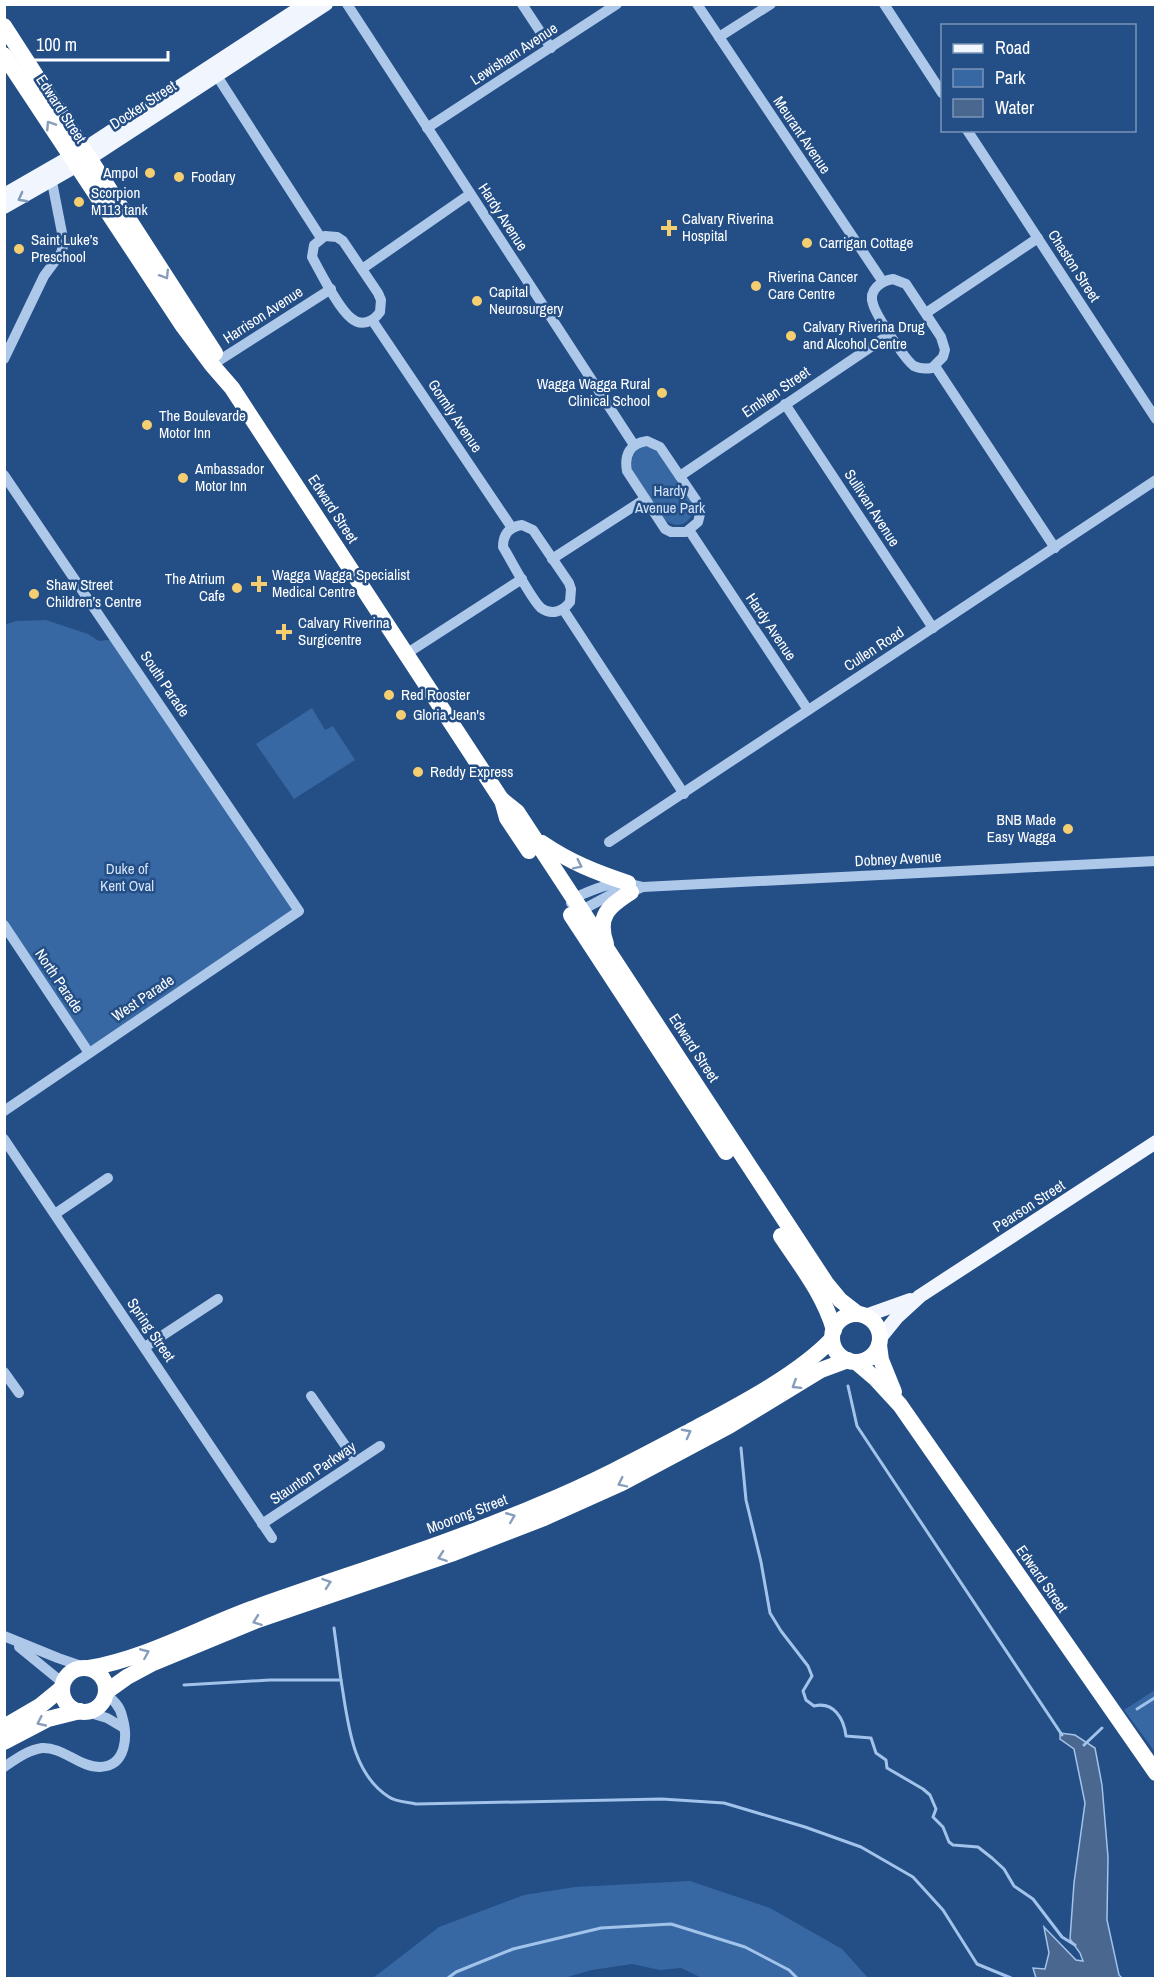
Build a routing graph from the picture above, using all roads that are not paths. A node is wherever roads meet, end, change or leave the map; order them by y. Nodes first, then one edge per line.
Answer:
1 (306, 4) edge
2 (326, 4) edge
3 (347, 4) edge
4 (522, 4) edge
5 (617, 4) edge
6 (697, 4) edge
7 (771, 4) edge
8 (884, 4) edge
9 (4, 26) edge
10 (718, 37) junction
11 (551, 48) junction
12 (4, 55) edge
13 (216, 76) junction
14 (941, 91) edge
15 (427, 128) junction
16 (968, 132) edge
17 (80, 158) junction
18 (52, 182) junction
19 (470, 194) junction
20 (4, 195) edge
21 (4, 207) edge
22 (321, 238) junction
23 (1038, 238) junction
24 (362, 269) junction
25 (883, 282) junction
26 (331, 289) junction
27 (926, 314) junction
28 (372, 320) junction
29 (890, 334) junction
30 (4, 359) edge
31 (216, 363) junction
32 (935, 366) junction
33 (785, 404) junction
34 (1155, 419) edge
35 (634, 445) junction
36 (4, 475) edge
37 (680, 476) junction
38 (1155, 480) edge
39 (645, 499) junction
40 (512, 528) junction
41 (689, 530) junction
42 (1055, 548) junction
43 (552, 559) junction
44 (522, 579) junction
45 (563, 609) junction
46 (933, 628) junction
47 (406, 654) junction
48 (808, 710) junction
49 (684, 794) junction
50 (501, 799) junction
51 (534, 838) junction
52 (609, 842) dead end
53 (1155, 861) edge
54 (634, 887) junction
55 (574, 906) junction
56 (299, 911) joint
57 (4, 926) edge
58 (609, 951) junction
59 (90, 1053) junction
60 (4, 1111) edge
61 (4, 1139) edge
62 (1155, 1142) edge
63 (108, 1178) dead end
64 (55, 1214) junction
65 (920, 1296) junction
66 (218, 1299) dead end
67 (862, 1315) junction
68 (833, 1334) junction
69 (879, 1342) junction
70 (145, 1347) junction
71 (852, 1361) junction
72 (4, 1372) edge
73 (19, 1393) dead end
74 (311, 1396) dead end
75 (900, 1405) junction
76 (380, 1446) dead end
77 (356, 1461) junction
78 (262, 1524) junction
79 (272, 1538) dead end
80 (5, 1636) edge
81 (88, 1668) junction
82 (62, 1686) junction
83 (106, 1693) junction
84 (83, 1711) junction
85 (4, 1726) edge
86 (124, 1728) junction
87 (4, 1742) edge
88 (4, 1767) edge
89 (1155, 1773) edge

1 - 17 main road, Docker Street
2 - 13 main road, Docker Street
3 - 15 street, Hardy Avenue
4 - 11 street
5 - 11 street, Lewisham Avenue
6 - 10 street, Meurant Avenue
7 - 10 street
8 - 14 street
9 - 17 highway, Edward Street
10 - 25 street, Meurant Avenue
11 - 15 street, Lewisham Avenue
17 -> 12 highway, Edward Street
13 - 17 main road, Docker Street
13 - 22 street
15 - 19 street, Hardy Avenue
16 - 23 street, Chaston Street
17 - 18 main road, Docker Street
17 - 20 main road, Docker Street
17 - 31 highway, Edward Street
18 -> 21 main road, Docker Street
18 - 30 street
19 - 24 street
19 - 35 street, Hardy Avenue
22 - 24 street
22 - 26 street
23 - 27 street
23 - 34 street, Chaston Street
24 - 28 street
25 - 27 street
25 - 29 street
26 - 28 street
26 - 31 street, Harrison Avenue
27 - 32 street
28 - 40 street, Gormly Avenue
29 - 32 street
29 - 33 street, Emblen Street
31 - 47 highway, Edward Street
32 - 42 street
33 - 37 street, Emblen Street
33 - 46 street, Sullivan Avenue
35 - 37 street
35 - 39 street
36 - 56 street, South Parade
37 - 41 street
38 - 42 street, Cullen Road
39 - 41 street
39 - 43 street
40 - 43 street
40 - 44 street
41 - 48 street, Hardy Avenue
42 - 46 street, Cullen Road
43 - 45 street
44 - 45 street
44 - 47 street
45 - 49 street
46 - 48 street, Cullen Road
47 - 50 highway, Edward Street
48 - 49 street, Cullen Road
49 - 52 street, Cullen Road
50 - 51 highway, Edward Street
50 - 55 highway, Edward Street
51 -> 54 highway
51 - 55 highway, Edward Street
53 - 54 street, Dobney Avenue
54 - 55 street, Dobney Avenue
54 - 58 highway
55 - 58 highway, Edward Street
55 - 68 highway, Edward Street
56 - 59 street, West Parade
57 - 59 street, North Parade
58 - 67 highway, Edward Street
59 - 60 street, West Parade
61 - 64 street, Spring Street
62 - 65 main road, Pearson Street
63 - 64 street
64 - 70 street, Spring Street
65 - 67 main road, Pearson Street
65 - 69 main road, Pearson Street
66 - 70 street
67 - 68 highway
67 - 69 highway
68 - 71 highway
81 -> 68 highway, Moorong Street
69 - 71 highway
69 - 75 highway, Edward Street
70 - 78 street, Spring Street
71 - 75 highway, Edward Street
71 -> 83 highway, Moorong Street
72 - 73 street
74 - 77 street
75 - 89 highway, Edward Street
76 - 77 street, Staunton Parkway
77 - 78 street, Staunton Parkway
78 - 79 street, Spring Street
80 - 81 street
80 - 82 street
81 - 82 highway
81 - 83 highway
82 - 84 highway
82 - 85 highway
83 - 84 highway
83 - 86 street
84 - 86 street
84 -> 87 highway
86 - 88 street

